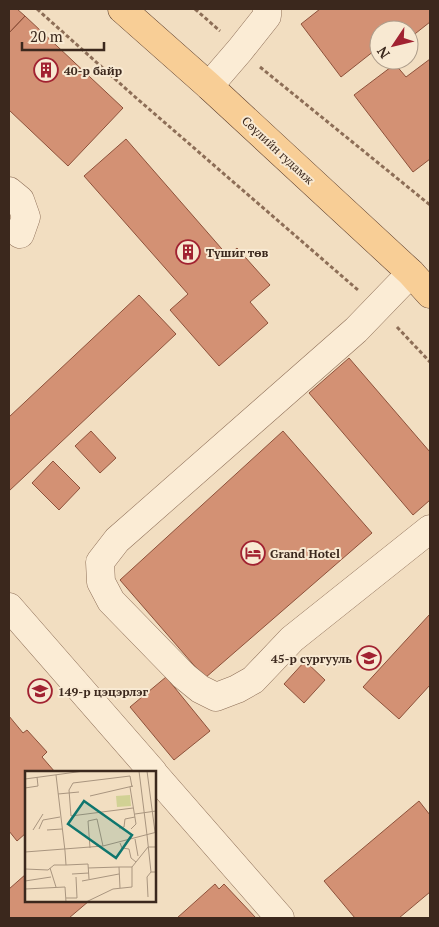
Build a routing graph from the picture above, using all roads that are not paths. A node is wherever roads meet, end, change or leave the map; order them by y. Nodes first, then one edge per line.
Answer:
1 (122, 9) edge
2 (267, 9) edge
3 (209, 86) junction
4 (9, 191) edge
5 (20, 234) dead end
6 (411, 273) junction
7 (430, 294) edge
8 (430, 529) edge
9 (9, 607) edge
10 (152, 771) edge
11 (156, 775) edge
12 (280, 918) edge

1 - 3 main road, Сөүлийн гудамж
2 - 3 street
3 - 6 main road, Сөүлийн гудамж
4 - 5 street
6 - 7 main road, Сөүлийн гудамж
6 - 8 street
9 - 10 street
11 - 12 street

